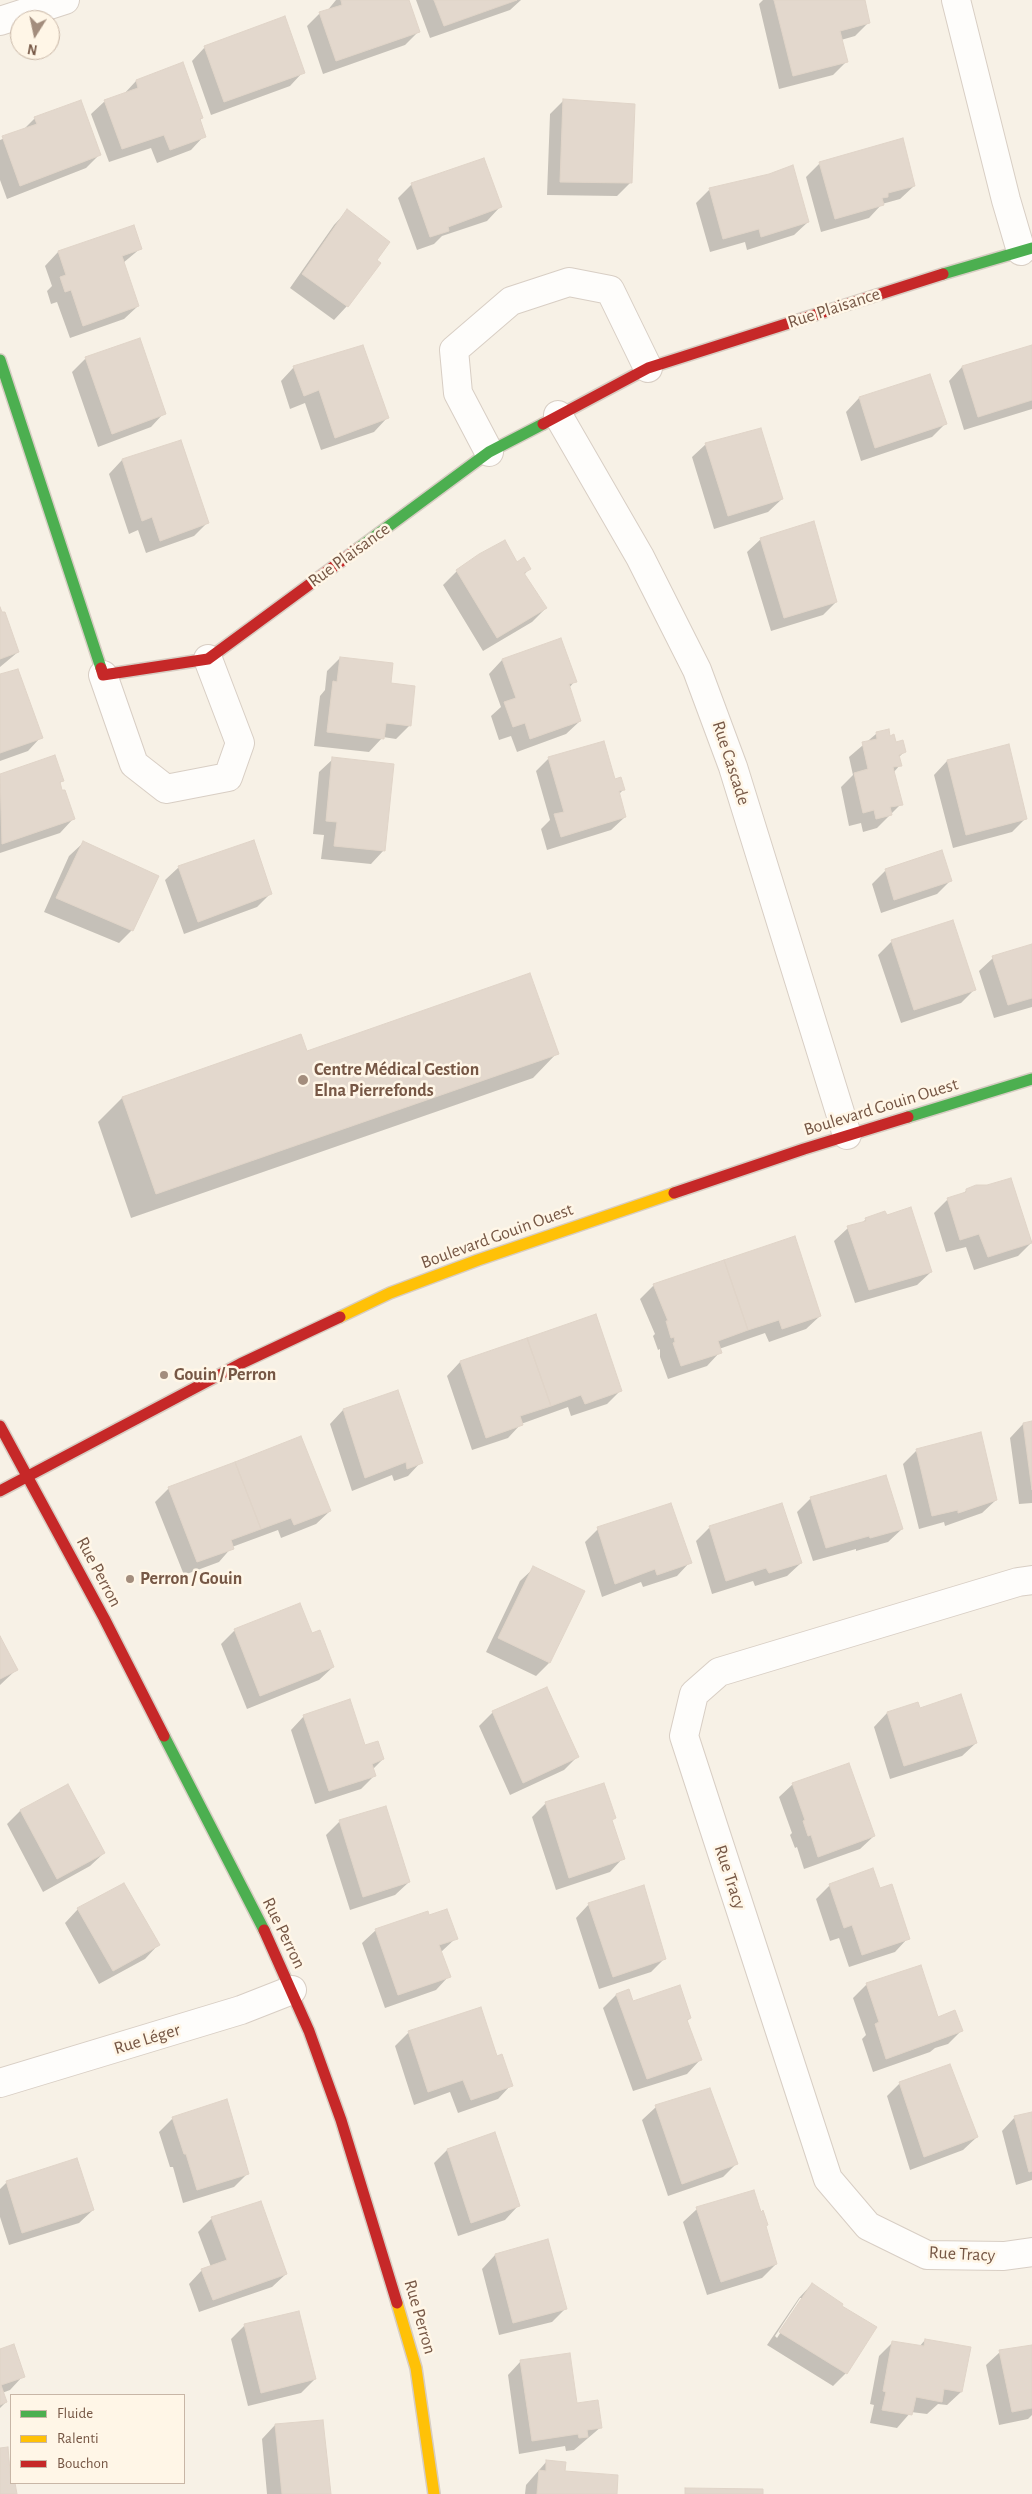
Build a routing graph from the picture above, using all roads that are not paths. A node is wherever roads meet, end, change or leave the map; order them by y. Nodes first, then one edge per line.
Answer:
1 (65, 0) edge
2 (956, 0) edge
3 (0, 21) edge
4 (1026, 250) edge
5 (0, 360) edge
6 (648, 368) junction
7 (558, 415) junction
8 (490, 452) junction
9 (208, 659) junction
10 (103, 675) junction
11 (1032, 1079) edge
12 (847, 1135) junction
13 (0, 1426) edge
14 (28, 1475) junction
15 (0, 1491) edge
16 (1032, 1580) edge
17 (292, 1990) junction
18 (0, 2083) edge
19 (1032, 2252) edge
20 (434, 2494) edge

1 - 3 street
2 - 4 street, Rue Plaisance
4 - 6 street, Rue Plaisance
5 - 10 street
6 - 7 street, Rue Plaisance
6 - 8 street
7 - 8 street, Rue Plaisance
7 - 12 street, Rue Cascade
8 - 9 street, Rue Plaisance
9 - 10 street, Rue Plaisance
9 - 10 street
11 - 12 street, Boulevard Gouin Ouest
12 - 14 street, Boulevard Gouin Ouest
13 - 14 street, Rue Perron
14 - 15 street, Boulevard Gouin Ouest
14 - 17 street, Rue Perron
16 - 19 street, Rue Tracy
17 - 18 street, Rue Léger
17 - 20 street, Rue Perron

